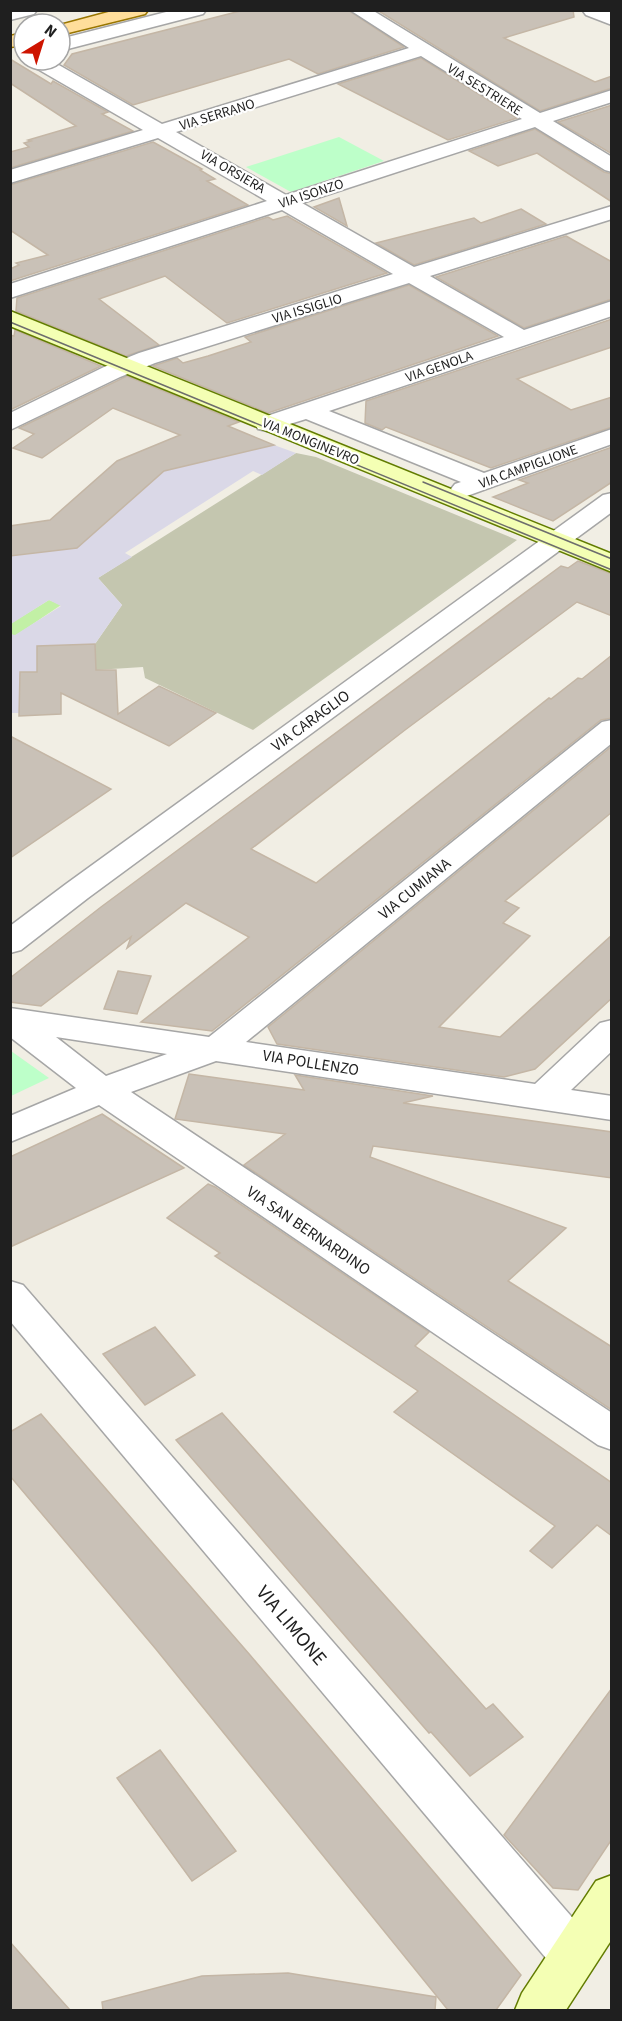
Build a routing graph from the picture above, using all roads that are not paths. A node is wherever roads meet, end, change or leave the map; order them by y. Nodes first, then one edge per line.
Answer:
1 (28, 10) edge
2 (94, 10) edge
3 (139, 10) edge
4 (197, 10) edge
5 (359, 10) edge
6 (592, 11) edge
7 (10, 15) edge
8 (72, 16) edge
9 (612, 20) edge
10 (72, 27) edge
11 (72, 42) edge
12 (423, 50) junction
13 (58, 72) edge
14 (612, 96) edge
15 (537, 120) junction
16 (162, 130) junction
17 (612, 166) edge
18 (10, 177) edge
19 (286, 201) junction
20 (612, 212) edge
21 (413, 275) junction
22 (10, 291) edge
23 (612, 308) edge
24 (10, 318) edge
25 (522, 338) junction
26 (126, 366) junction
27 (307, 411) junction
28 (10, 423) edge
29 (267, 424) junction
30 (612, 436) edge
31 (484, 482) junction
32 (445, 496) junction
33 (612, 500) edge
34 (555, 541) junction
35 (612, 564) edge
36 (612, 728) edge
37 (10, 943) edge
38 (10, 1019) edge
39 (612, 1032) edge
40 (217, 1048) junction
41 (102, 1090) junction
42 (542, 1098) junction
43 (612, 1108) edge
44 (10, 1130) edge
45 (10, 1295) edge
46 (612, 1434) edge
47 (612, 1897) edge
48 (573, 1954) junction
49 (539, 2010) edge

1 - 7 street
2 - 8 main road
3 - 10 main road
4 - 11 street
5 - 12 street, VIA SESTRIERE
6 - 9 street
12 - 15 street, VIA SESTRIERE
12 - 16 street, VIA SERRANO
13 - 16 street, VIA ORSIERA
14 - 15 street, VIA ISONZO
15 - 17 street, VIA SESTRIERE
15 - 19 street, VIA ISONZO
16 - 18 street, VIA SERRANO
16 - 19 street, VIA ORSIERA
19 - 21 street, VIA ORSIERA
19 - 22 street, VIA ISONZO
20 - 21 street, VIA ISSIGLIO
21 - 25 street, VIA ORSIERA
21 - 26 street, VIA ISSIGLIO
23 - 25 street, VIA GENOLA
24 - 26 street, VIA MONGINEVRO
25 - 27 street, VIA GENOLA
26 - 28 street, VIA ISSIGLIO
26 - 29 street, VIA MONGINEVRO
27 - 29 street, VIA GENOLA
27 - 31 street, VIA MONGINEVRO
29 - 32 street, VIA MONGINEVRO
30 - 31 street, VIA CAMPIGLIONE
31 - 32 street, VIA CAMPIGLIONE
32 - 34 street, VIA MONGINEVRO
33 - 34 street, VIA CARAGLIO
34 - 35 street, VIA MONGINEVRO
34 - 37 street, VIA CARAGLIO
36 - 40 street, VIA CUMIANA
38 - 40 street, VIA POLLENZO
38 - 41 street, VIA SAN BERNARDINO
39 - 42 street
40 - 41 street
40 - 42 street, VIA POLLENZO
41 - 44 street
41 - 46 street, VIA SAN BERNARDINO
42 - 43 street, VIA POLLENZO
45 - 48 street, VIA LIMONE
47 - 48 street
48 - 49 street

